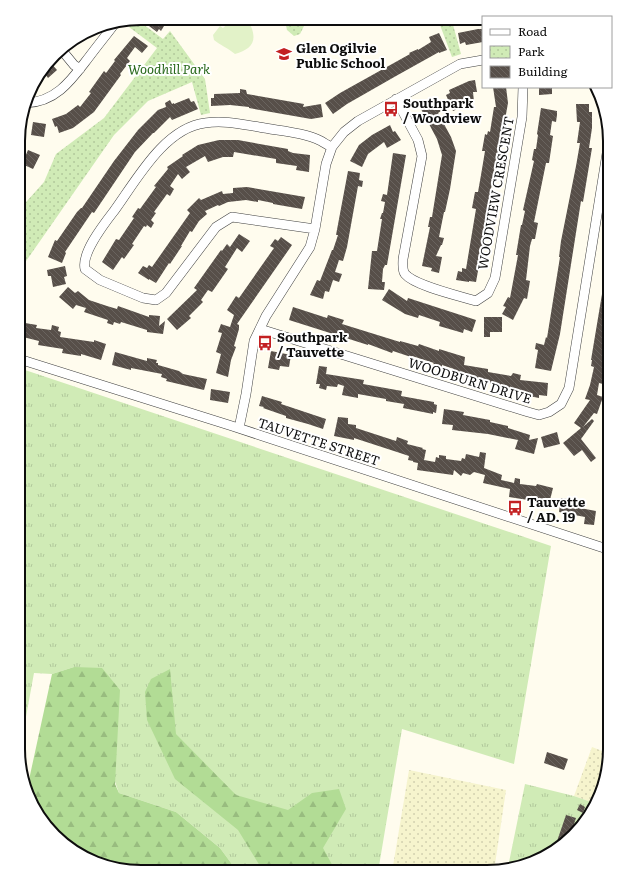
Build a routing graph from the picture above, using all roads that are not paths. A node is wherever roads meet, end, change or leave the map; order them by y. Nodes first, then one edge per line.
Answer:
1 (111, 29) edge
2 (65, 54) edge
3 (482, 60) edge
4 (80, 69) junction
5 (522, 88) edge
6 (396, 99) junction
7 (31, 103) edge
8 (332, 147) junction
9 (603, 178) edge
10 (316, 229) junction
11 (260, 329) junction
12 (25, 361) edge
13 (239, 428) junction
14 (603, 548) edge

1 - 4 street
2 - 4 street
3 - 6 street
4 - 7 street
5 - 6 street, WOODVIEW CRESCENT
6 - 8 street
8 - 10 street
8 - 10 street
9 - 11 street, WOODBURN DRIVE
10 - 11 street
11 - 13 street
12 - 13 street, TAUVETTE STREET
13 - 14 street, TAUVETTE STREET

